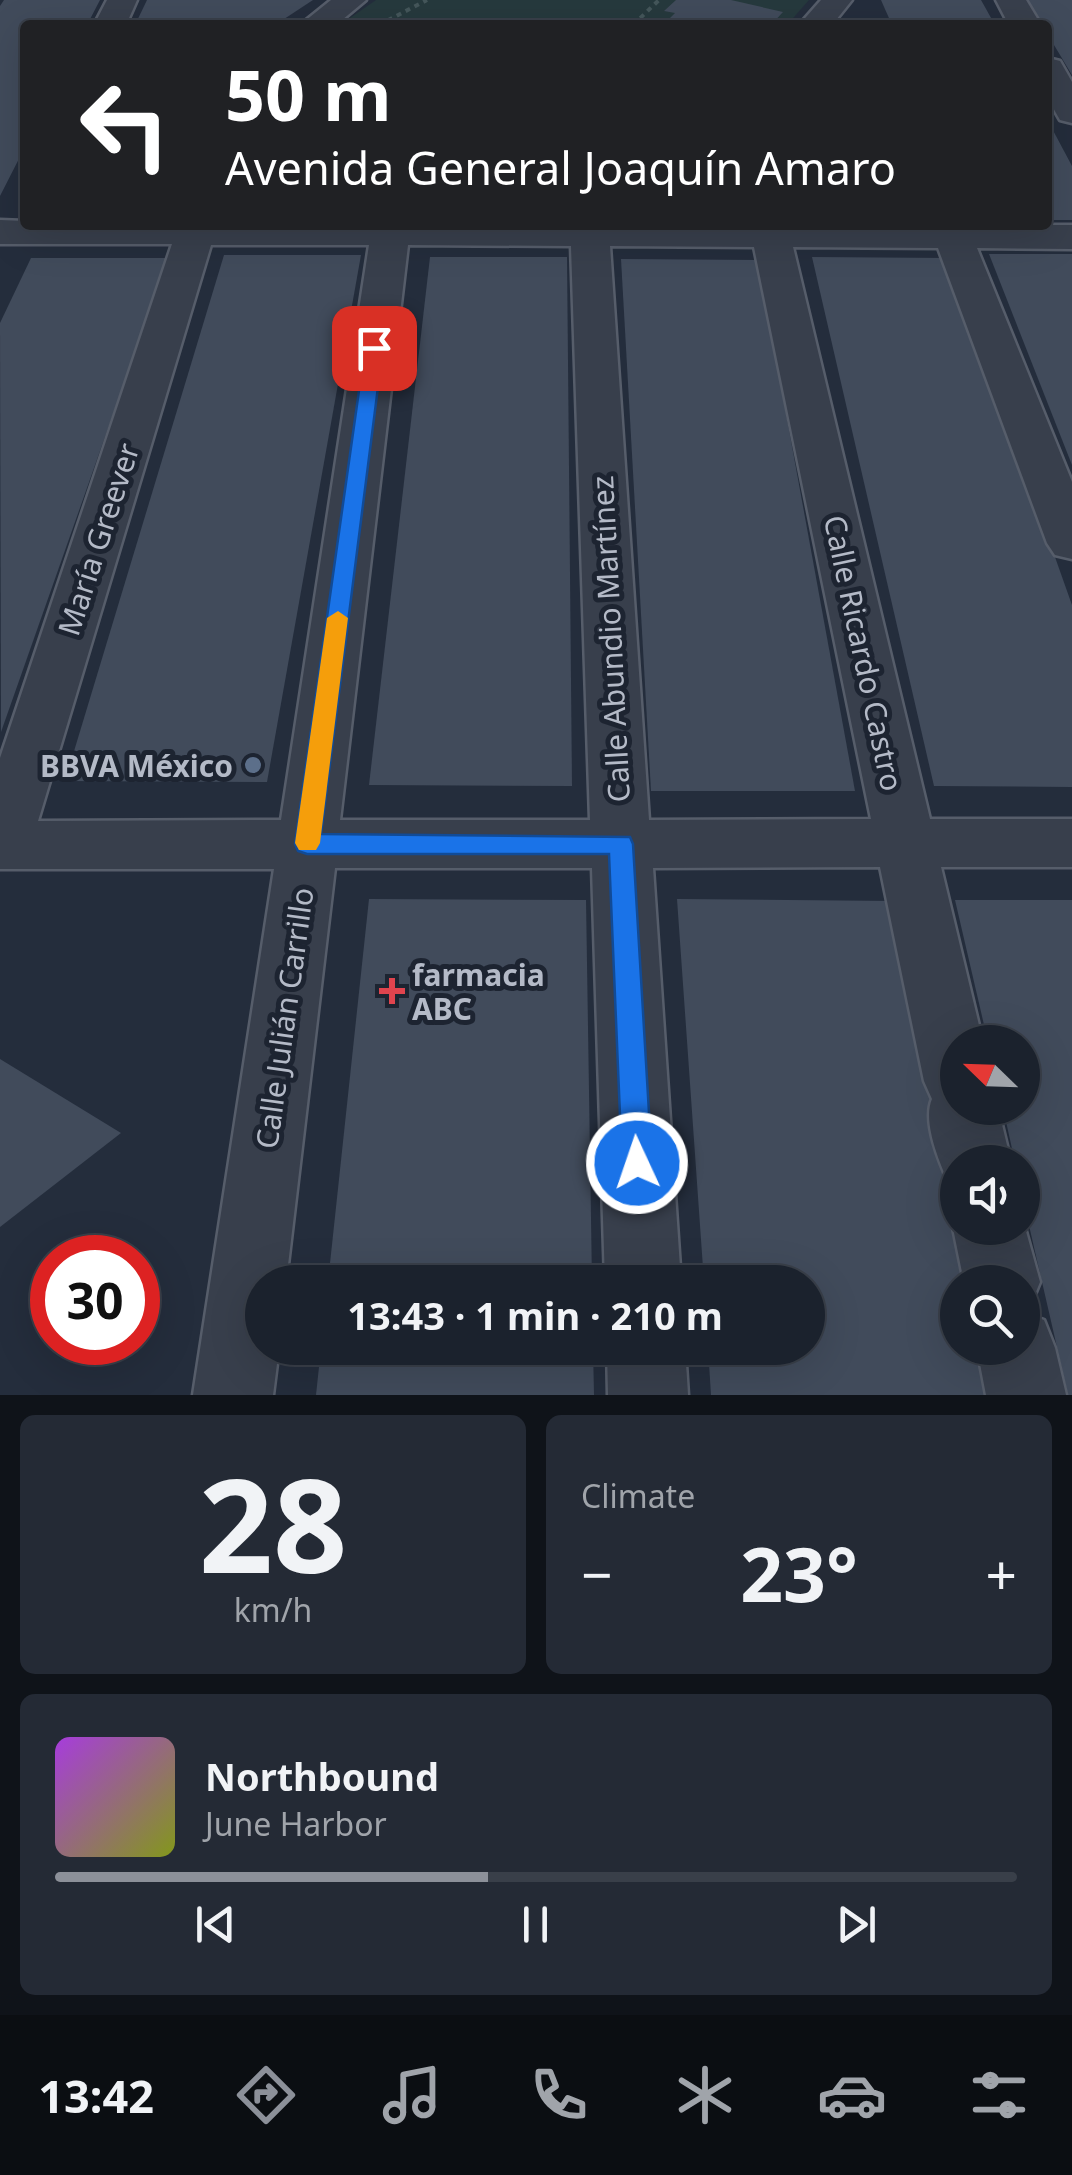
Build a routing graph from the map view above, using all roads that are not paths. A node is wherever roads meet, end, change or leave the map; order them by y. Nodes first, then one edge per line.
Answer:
1 (352, 0) edge
2 (854, 4) edge
3 (323, 20) edge
4 (824, 20) edge
5 (1052, 76) edge
6 (1072, 114) edge
7 (9, 230) edge
8 (390, 230) edge
9 (770, 230) edge
10 (951, 231) edge
11 (195, 233) junction
12 (590, 235) junction
13 (1072, 237) edge
14 (1072, 543) edge
15 (1072, 842) edge
16 (905, 843) junction
17 (1, 844) edge
18 (307, 844) junction
19 (621, 844) junction
20 (946, 1025) edge
21 (642, 1265) edge
22 (647, 1365) edge
23 (1020, 1365) edge
24 (233, 1395) edge
25 (648, 1395) edge
26 (1026, 1395) edge

1 - 3 street
2 - 4 street
5 - 6 street
7 - 11 street
8 - 11 street
8 - 12 street
8 - 18 street, Calle Julián Carrillo
9 - 10 street
9 - 12 street
9 - 16 street, Calle Ricardo Castro
10 - 13 street
10 - 14 street
11 - 17 street, María Greever
12 - 19 street, Calle Abundio Martínez
15 - 16 street
16 - 19 street
16 - 20 street, Calle Ricardo Castro
17 - 18 street
18 - 19 street
18 - 24 street, Calle Julián Carrillo
19 - 21 street, Calle Abundio Martínez
22 - 25 street
23 - 26 street

